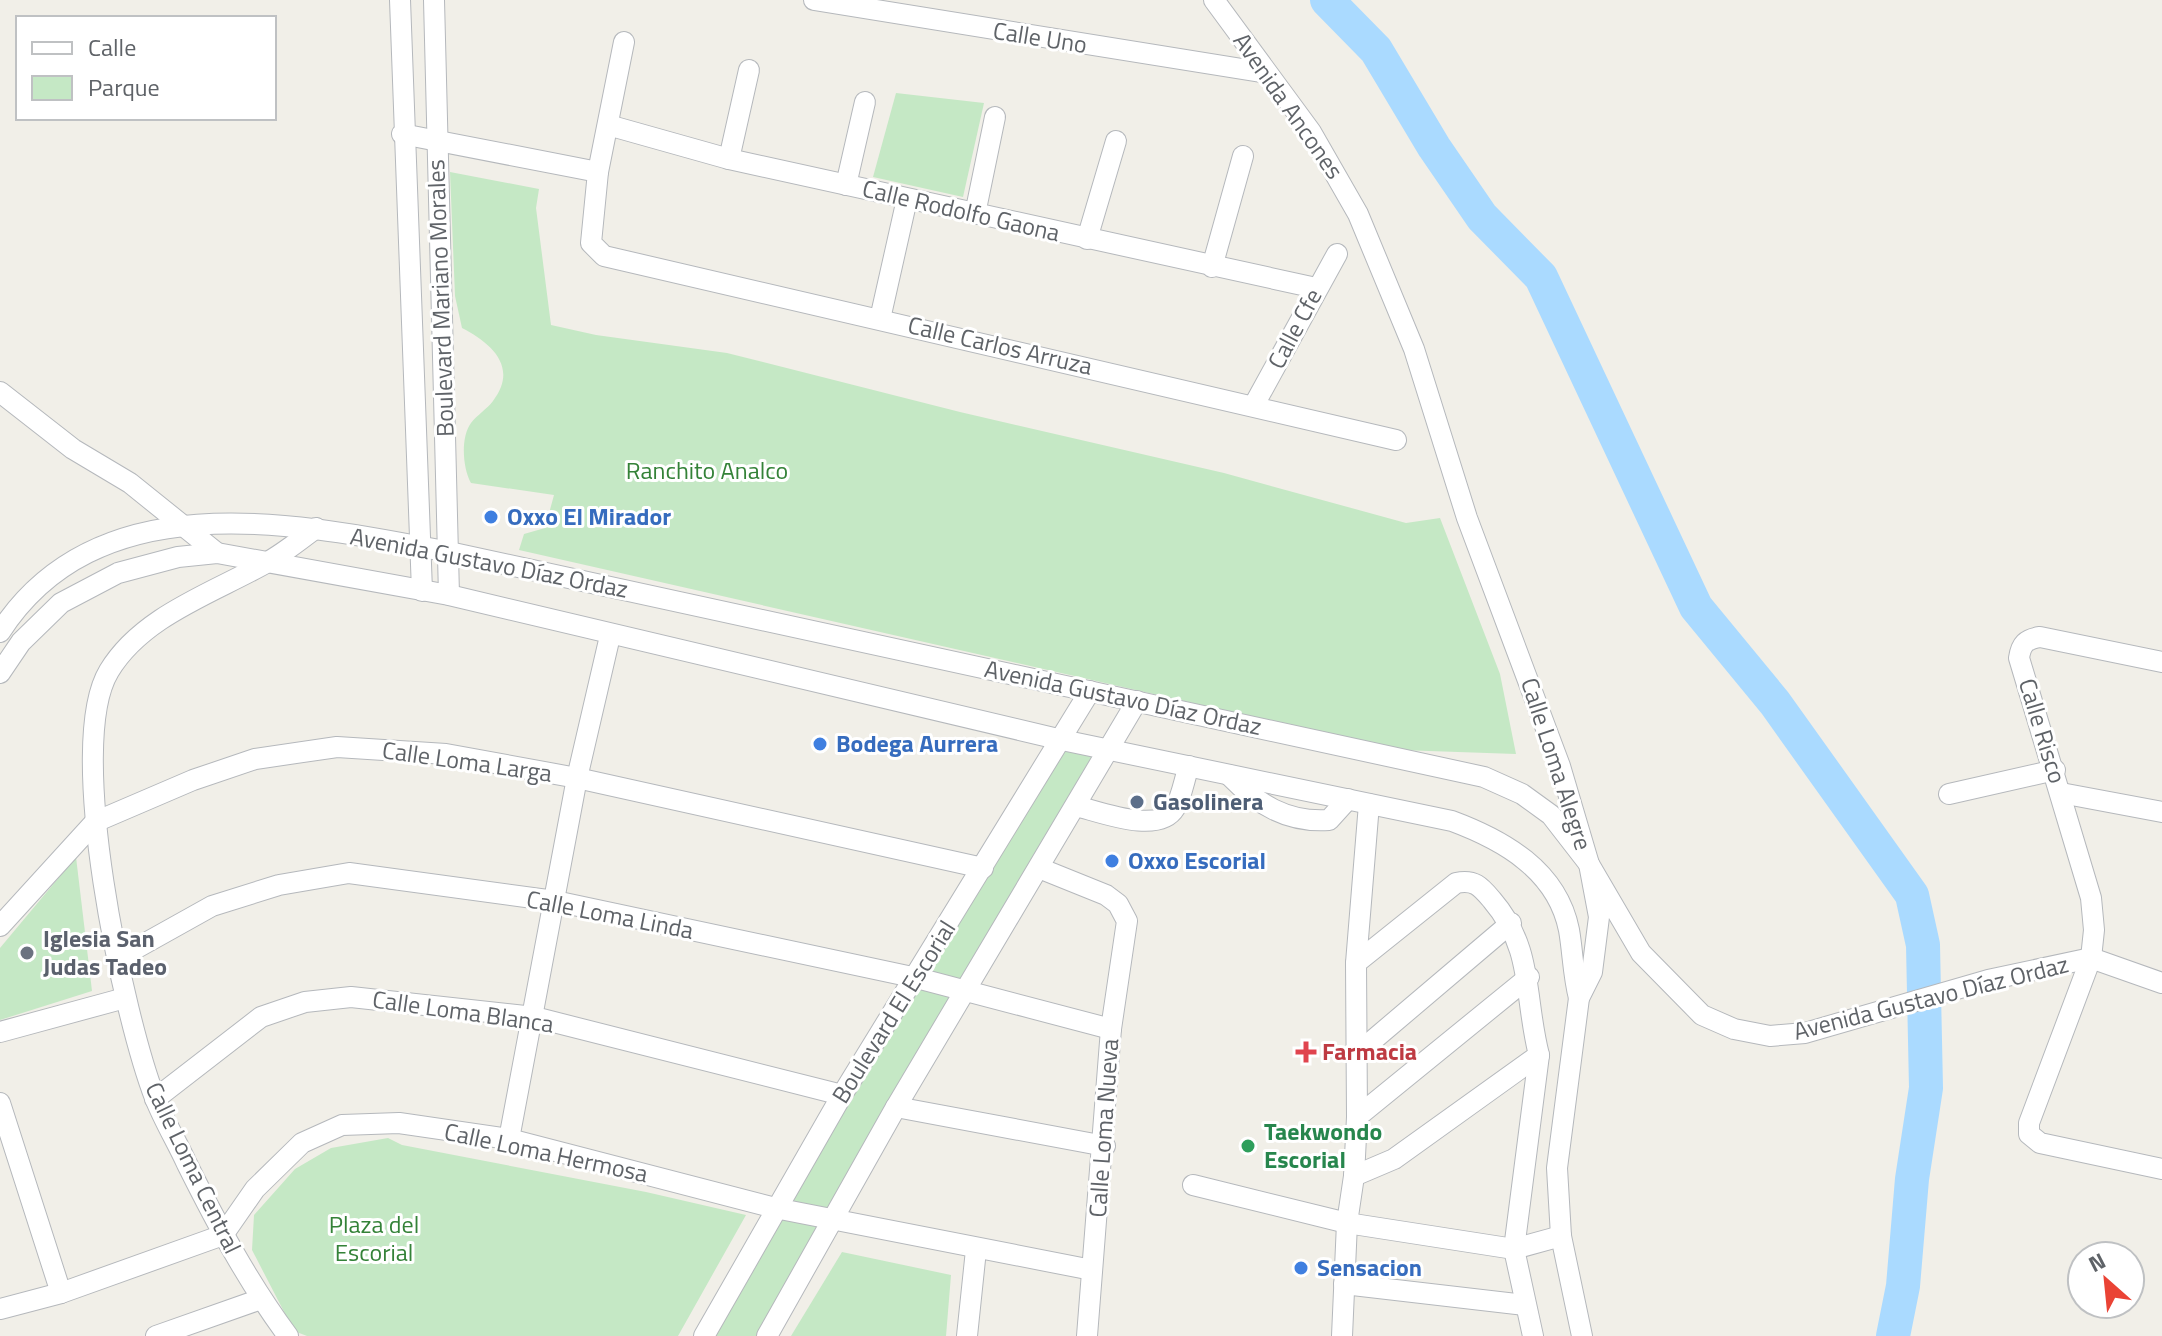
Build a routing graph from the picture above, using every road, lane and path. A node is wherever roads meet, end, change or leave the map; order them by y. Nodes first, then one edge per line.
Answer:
1 (400, 0) edge
2 (434, 0) edge
3 (814, 0) edge
4 (1214, 0) edge
5 (890, 7) edge
6 (624, 42) dead end
7 (749, 70) dead end
8 (1267, 73) junction
9 (865, 102) dead end
10 (995, 117) dead end
11 (608, 125) junction
12 (402, 134) junction
13 (435, 139) junction
14 (1116, 141) dead end
15 (1243, 156) dead end
16 (729, 159) junction
17 (598, 172) junction
18 (846, 185) junction
19 (907, 199) junction
20 (975, 214) junction
21 (1358, 214) joint
22 (1087, 239) junction
23 (1337, 254) dead end
24 (1212, 267) junction
25 (1316, 288) junction
26 (880, 319) junction
27 (0, 392) edge
28 (1254, 405) junction
29 (1396, 440) dead end
30 (183, 523) junction
31 (316, 528) junction
32 (421, 547) junction
33 (449, 552) junction
34 (217, 553) junction
35 (268, 562) junction
36 (422, 591) junction
37 (449, 595) junction
38 (0, 632) edge
39 (610, 636) junction
40 (2162, 662) edge
41 (0, 673) edge
42 (1090, 691) junction
43 (1137, 701) junction
44 (1062, 740) junction
45 (1109, 750) junction
46 (1189, 766) junction
47 (2055, 770) junction
48 (1229, 775) junction
49 (577, 778) junction
50 (2061, 793) junction
51 (1949, 794) dead end
52 (1359, 801) junction
53 (1076, 806) junction
54 (2162, 812) edge
55 (95, 822) junction
56 (1589, 864) junction
57 (983, 868) junction
58 (1039, 868) junction
59 (555, 901) junction
60 (1511, 923) junction
61 (0, 926) edge
62 (2091, 958) junction
63 (117, 959) junction
64 (1356, 963) junction
65 (1529, 977) junction
66 (917, 978) junction
67 (2162, 983) edge
68 (965, 992) junction
69 (125, 998) junction
70 (1579, 998) junction
71 (534, 1017) junction
72 (1111, 1029) junction
73 (0, 1032) edge
74 (1359, 1052) junction
75 (1539, 1055) junction
76 (842, 1095) junction
77 (155, 1099) junction
78 (0, 1103) edge
79 (896, 1107) junction
80 (1357, 1117) junction
81 (509, 1139) junction
82 (1105, 1146) junction
83 (2162, 1169) edge
84 (1354, 1176) junction
85 (1193, 1185) dead end
86 (775, 1208) junction
87 (831, 1220) junction
88 (1347, 1223) junction
89 (223, 1235) junction
90 (1561, 1236) junction
91 (1514, 1249) junction
92 (976, 1250) junction
93 (1092, 1270) junction
94 (1344, 1284) junction
95 (61, 1293) junction
96 (261, 1299) junction
97 (1525, 1305) junction
98 (0, 1309) edge
99 (156, 1336) edge
100 (288, 1336) edge
101 (704, 1336) edge
102 (767, 1336) edge
103 (967, 1336) edge
104 (1087, 1336) edge
105 (1342, 1336) edge
106 (1533, 1336) edge
107 (1582, 1336) edge

1 - 12 street, Boulevard Mariano Morales
2 - 13 street, Boulevard Mariano Morales
3 - 5 street, Calle Uno
4 - 8 street, Avenida Ancones
5 - 8 street, Calle Uno
6 - 11 street
7 - 16 street
8 - 21 street, Avenida Ancones
9 - 18 street
10 - 20 street
11 - 16 street, Calle Rodolfo Gaona
11 - 17 street
12 - 13 street
12 - 32 street, Boulevard Mariano Morales
13 - 17 street
13 - 33 street, Boulevard Mariano Morales
14 - 22 street
15 - 24 street
16 - 18 street, Calle Rodolfo Gaona
17 - 26 street, Calle Carlos Arruza
18 - 19 street, Calle Rodolfo Gaona
19 - 20 street, Calle Rodolfo Gaona
19 - 26 street
20 - 22 street, Calle Rodolfo Gaona
21 - 56 street, Calle Loma Alegre
22 - 24 street, Calle Rodolfo Gaona
23 - 25 street, Calle Cfe
24 - 25 street, Calle Rodolfo Gaona
25 - 28 street, Calle Cfe
26 - 28 street, Calle Carlos Arruza
27 - 30 street
28 - 29 street, Calle Carlos Arruza
30 - 31 street, Avenida Gustavo Díaz Ordaz
30 - 34 street
30 - 38 street, Avenida Gustavo Díaz Ordaz
31 - 32 street, Avenida Gustavo Díaz Ordaz
31 - 35 street, Calle Loma Central
32 - 33 street, Avenida Gustavo Díaz Ordaz
32 - 36 street, Boulevard Mariano Morales
33 - 37 street, Boulevard Mariano Morales
33 - 42 street, Avenida Gustavo Díaz Ordaz
34 - 35 street, Avenida Gustavo Díaz Ordaz
34 - 41 street, Avenida Gustavo Díaz Ordaz
35 - 36 street, Avenida Gustavo Díaz Ordaz
35 - 55 street, Calle Loma Central
36 - 37 street, Avenida Gustavo Díaz Ordaz
37 - 39 street, Avenida Gustavo Díaz Ordaz
39 - 44 street, Avenida Gustavo Díaz Ordaz
39 - 49 street
40 - 47 street, Calle Risco
42 - 43 street, Avenida Gustavo Díaz Ordaz
42 - 44 street, Boulevard El Escorial
43 - 45 street, Boulevard El Escorial
43 - 56 street, Avenida Gustavo Díaz Ordaz
44 - 45 street, Avenida Gustavo Díaz Ordaz
44 - 57 street, Boulevard El Escorial
45 - 46 street, Avenida Gustavo Díaz Ordaz
45 - 53 street, Boulevard El Escorial
46 - 48 street, Avenida Gustavo Díaz Ordaz
46 - 53 street
47 - 50 street, Calle Risco
47 - 51 street
48 - 52 street, Avenida Gustavo Díaz Ordaz
48 - 52 street
49 - 55 street, Calle Loma Larga
49 - 57 street, Calle Loma Larga
49 - 59 street
50 - 54 street
50 - 62 street, Calle Risco
52 - 64 street
52 - 70 street, Avenida Gustavo Díaz Ordaz
53 - 58 street, Boulevard El Escorial
55 - 61 street, Calle Loma Larga
55 - 63 street, Calle Loma Central
56 - 62 street, Avenida Gustavo Díaz Ordaz
56 - 70 street, Calle Loma Alegre
57 - 66 street, Boulevard El Escorial
58 - 68 street, Boulevard El Escorial
58 - 72 street, Calle Loma Nueva
59 - 63 street, Calle Loma Linda
59 - 66 street, Calle Loma Linda
59 - 71 street
60 - 64 street
60 - 65 street
60 - 74 street
62 - 67 street, Avenida Gustavo Díaz Ordaz
62 - 83 street, Calle Risco
63 - 69 street, Calle Loma Central
64 - 74 street
65 - 75 street
65 - 80 street
66 - 68 street, Calle Loma Linda
66 - 76 street, Boulevard El Escorial
68 - 72 street, Calle Loma Linda
68 - 79 street, Boulevard El Escorial
69 - 73 street
69 - 77 street, Calle Loma Central
70 - 90 street, Calle Loma Alegre
71 - 76 street, Calle Loma Blanca
71 - 77 street, Calle Loma Blanca
71 - 81 street
72 - 82 street, Calle Loma Nueva
74 - 80 street
75 - 84 street
75 - 91 street
76 - 86 street, Boulevard El Escorial
77 - 89 street, Calle Loma Central
78 - 95 street
79 - 82 street
79 - 87 street, Boulevard El Escorial
80 - 84 street
81 - 86 street, Calle Loma Hermosa
81 - 89 street, Calle Loma Hermosa
82 - 93 street, Calle Loma Nueva
84 - 88 street
85 - 88 street
86 - 87 street, Calle Loma Hermosa
86 - 101 street, Boulevard El Escorial
87 - 92 street, Calle Loma Hermosa
87 - 102 street, Boulevard El Escorial
88 - 91 street
88 - 94 street
89 - 95 street
89 - 96 street, Calle Loma Central
90 - 91 street
90 - 107 street, Calle Loma Alegre
91 - 97 street
92 - 93 street, Calle Loma Hermosa
92 - 103 street
93 - 104 street, Calle Loma Nueva
94 - 97 street
94 - 105 street
95 - 98 street
96 - 99 street
96 - 100 street, Calle Loma Central
97 - 106 street

